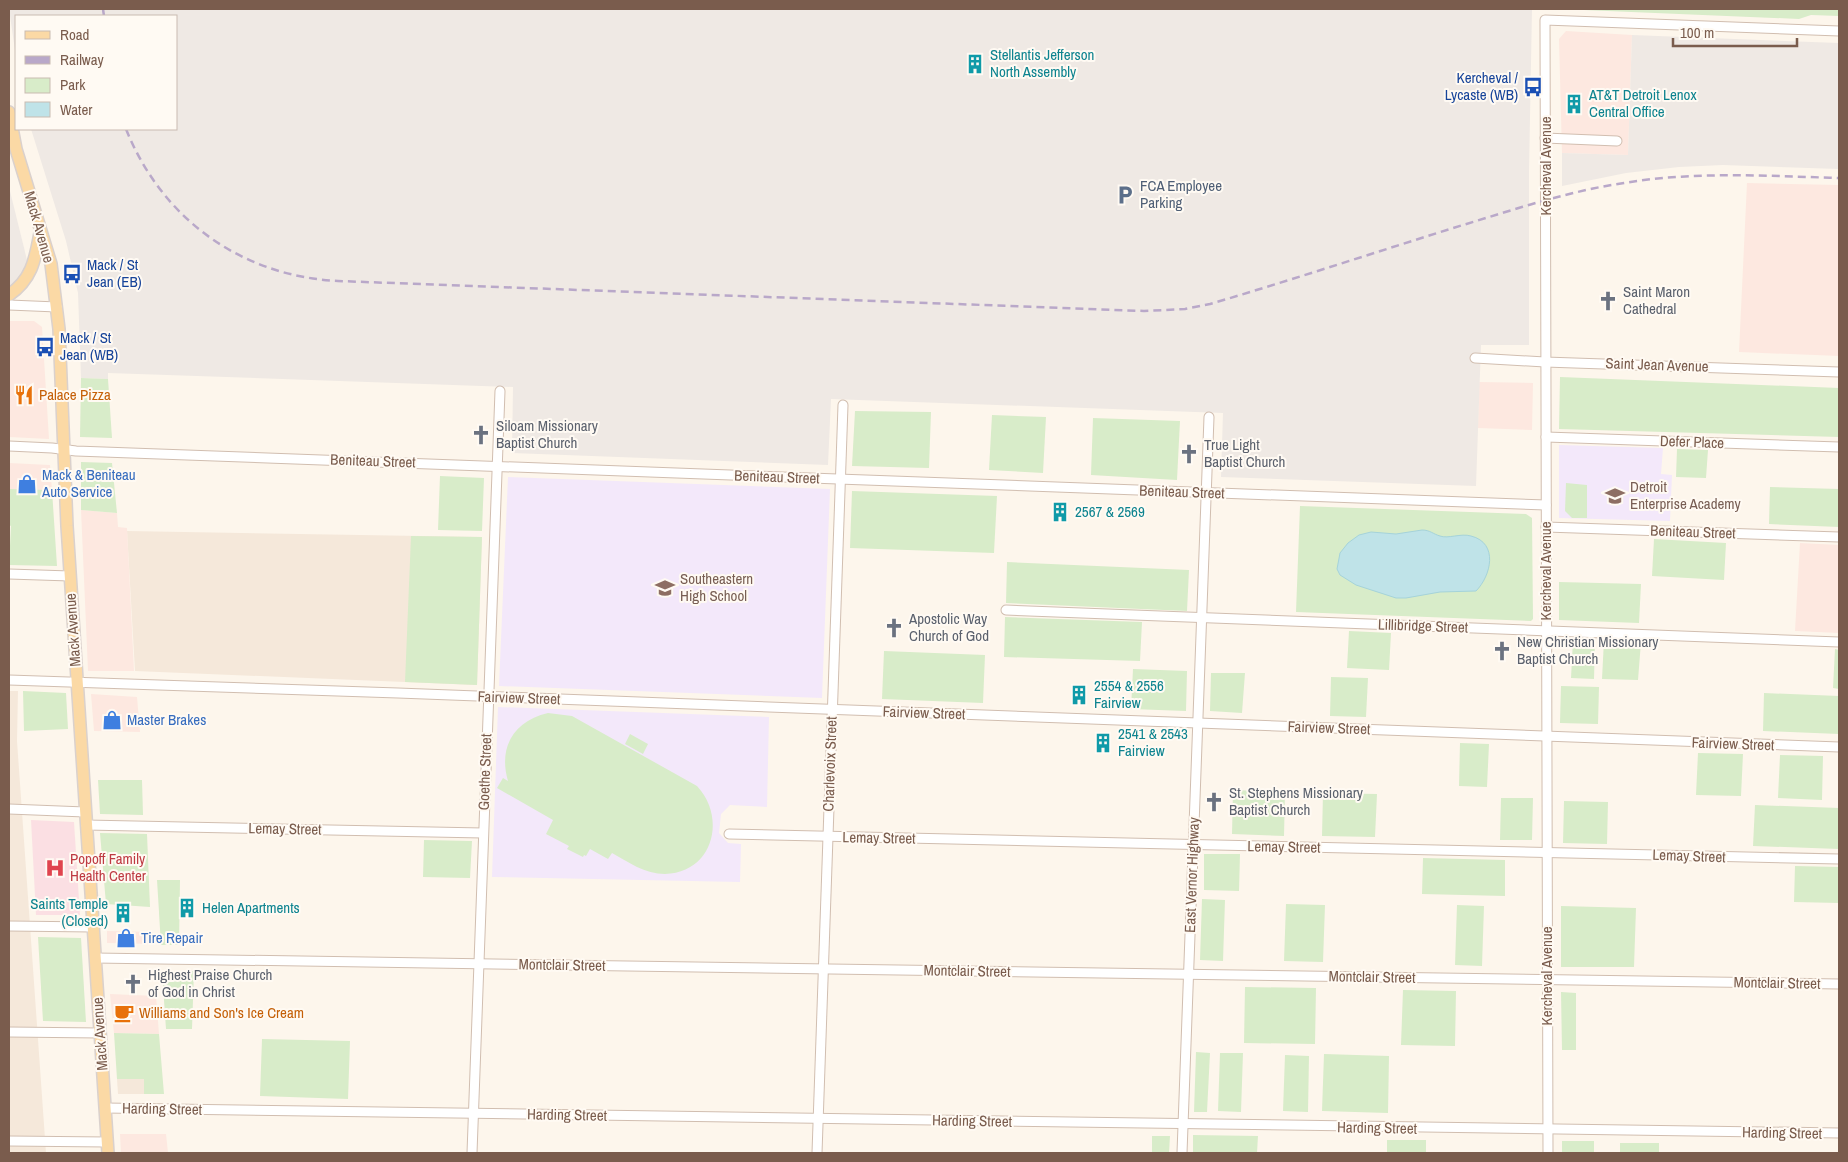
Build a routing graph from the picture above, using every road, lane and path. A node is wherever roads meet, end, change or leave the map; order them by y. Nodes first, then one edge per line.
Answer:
1 (1839, 31) edge
2 (9, 112) edge
3 (1546, 138) junction
4 (1617, 141) dead end
5 (41, 232) junction
6 (9, 295) edge
7 (9, 305) edge
8 (57, 307) junction
9 (1475, 358) dead end
10 (1546, 362) junction
11 (1839, 372) edge
12 (500, 391) dead end
13 (843, 405) dead end
14 (1209, 417) dead end
15 (1546, 437) junction
16 (9, 446) edge
17 (1839, 447) edge
18 (64, 449) junction
19 (497, 466) junction
20 (841, 479) junction
21 (1206, 493) junction
22 (1546, 505) junction
23 (1546, 527) junction
24 (1839, 537) edge
25 (9, 574) edge
26 (70, 576) junction
27 (1006, 610) dead end
28 (1202, 618) junction
29 (1546, 630) junction
30 (1839, 642) edge
31 (9, 680) edge
32 (77, 682) junction
33 (488, 697) junction
34 (832, 710) junction
35 (1198, 724) junction
36 (1547, 736) junction
37 (1839, 747) edge
38 (9, 809) edge
39 (85, 812) junction
40 (86, 825) junction
41 (483, 833) junction
42 (729, 834) dead end
43 (827, 837) junction
44 (1194, 845) junction
45 (1547, 852) junction
46 (1839, 859) edge
47 (9, 926) edge
48 (93, 927) junction
49 (95, 958) junction
50 (478, 964) junction
51 (822, 969) junction
52 (1188, 975) junction
53 (1548, 979) junction
54 (1839, 984) edge
55 (9, 1032) edge
56 (100, 1033) junction
57 (105, 1108) junction
58 (473, 1114) junction
59 (817, 1119) junction
60 (1183, 1124) junction
61 (1548, 1130) junction
62 (1839, 1133) edge
63 (9, 1141) edge
64 (108, 1147) edge
65 (472, 1153) edge
66 (817, 1153) edge
67 (1182, 1153) edge
68 (1548, 1153) edge

1 - 3 street, Kercheval Avenue
2 - 5 main road, Mack Avenue
3 - 4 street
3 - 10 street, Kercheval Avenue
5 - 6 main road
5 - 8 main road, Mack Avenue
7 - 8 street
8 - 18 main road, Mack Avenue
9 - 10 street, Saint Jean Avenue
10 - 11 street, Saint Jean Avenue
10 - 15 street, Kercheval Avenue
12 - 19 street, Goethe Street
13 - 20 street, Charlevoix Street
14 - 21 street, East Vernor Highway
15 - 17 street, Defer Place
15 - 22 street, Kercheval Avenue
16 - 18 street, Beniteau Street
18 - 19 street, Beniteau Street
18 - 26 main road, Mack Avenue
19 - 20 street, Beniteau Street
19 - 33 street, Goethe Street
20 - 21 street, Beniteau Street
20 - 34 street, Charlevoix Street
21 - 22 street, Beniteau Street
21 - 28 street, East Vernor Highway
22 - 23 street, Kercheval Avenue
23 - 24 street, Beniteau Street
23 - 29 street, Kercheval Avenue
25 - 26 street
26 - 32 main road, Mack Avenue
27 - 28 street, Lillibridge Street
28 - 29 street, Lillibridge Street
28 - 35 street, East Vernor Highway
29 - 30 street, Lillibridge Street
29 - 36 street, Kercheval Avenue
31 - 32 street, Fairview Street
32 - 33 street, Fairview Street
32 - 39 main road, Mack Avenue
33 - 34 street, Fairview Street
33 - 41 street, Goethe Street
34 - 35 street, Fairview Street
34 - 43 street, Charlevoix Street
35 - 36 street, Fairview Street
35 - 44 street, East Vernor Highway
36 - 37 street, Fairview Street
36 - 45 street, Kercheval Avenue
38 - 39 street
39 - 40 main road, Mack Avenue
40 - 41 street, Lemay Street
40 - 48 main road, Mack Avenue
41 - 50 street, Goethe Street
42 - 43 street, Lemay Street
43 - 44 street, Lemay Street
43 - 51 street, Charlevoix Street
44 - 45 street, Lemay Street
44 - 52 street, East Vernor Highway
45 - 46 street, Lemay Street
45 - 53 street, Kercheval Avenue
47 - 48 street
48 - 49 main road, Mack Avenue
49 - 50 street, Montclair Street
49 - 56 main road, Mack Avenue
50 - 51 street, Montclair Street
50 - 58 street, Goethe Street
51 - 52 street, Montclair Street
51 - 59 street, Charlevoix Street
52 - 53 street, Montclair Street
52 - 60 street, East Vernor Highway
53 - 54 street, Montclair Street
53 - 61 street, Kercheval Avenue
55 - 56 street
56 - 57 main road, Mack Avenue
57 - 58 street, Harding Street
57 - 64 main road, Mack Avenue
58 - 59 street, Harding Street
58 - 65 street, Goethe Street
59 - 60 street, Harding Street
59 - 66 street, Charlevoix Street
60 - 61 street, Harding Street
60 - 67 street, East Vernor Highway
61 - 62 street, Harding Street
61 - 68 street, Kercheval Avenue
63 - 64 street

